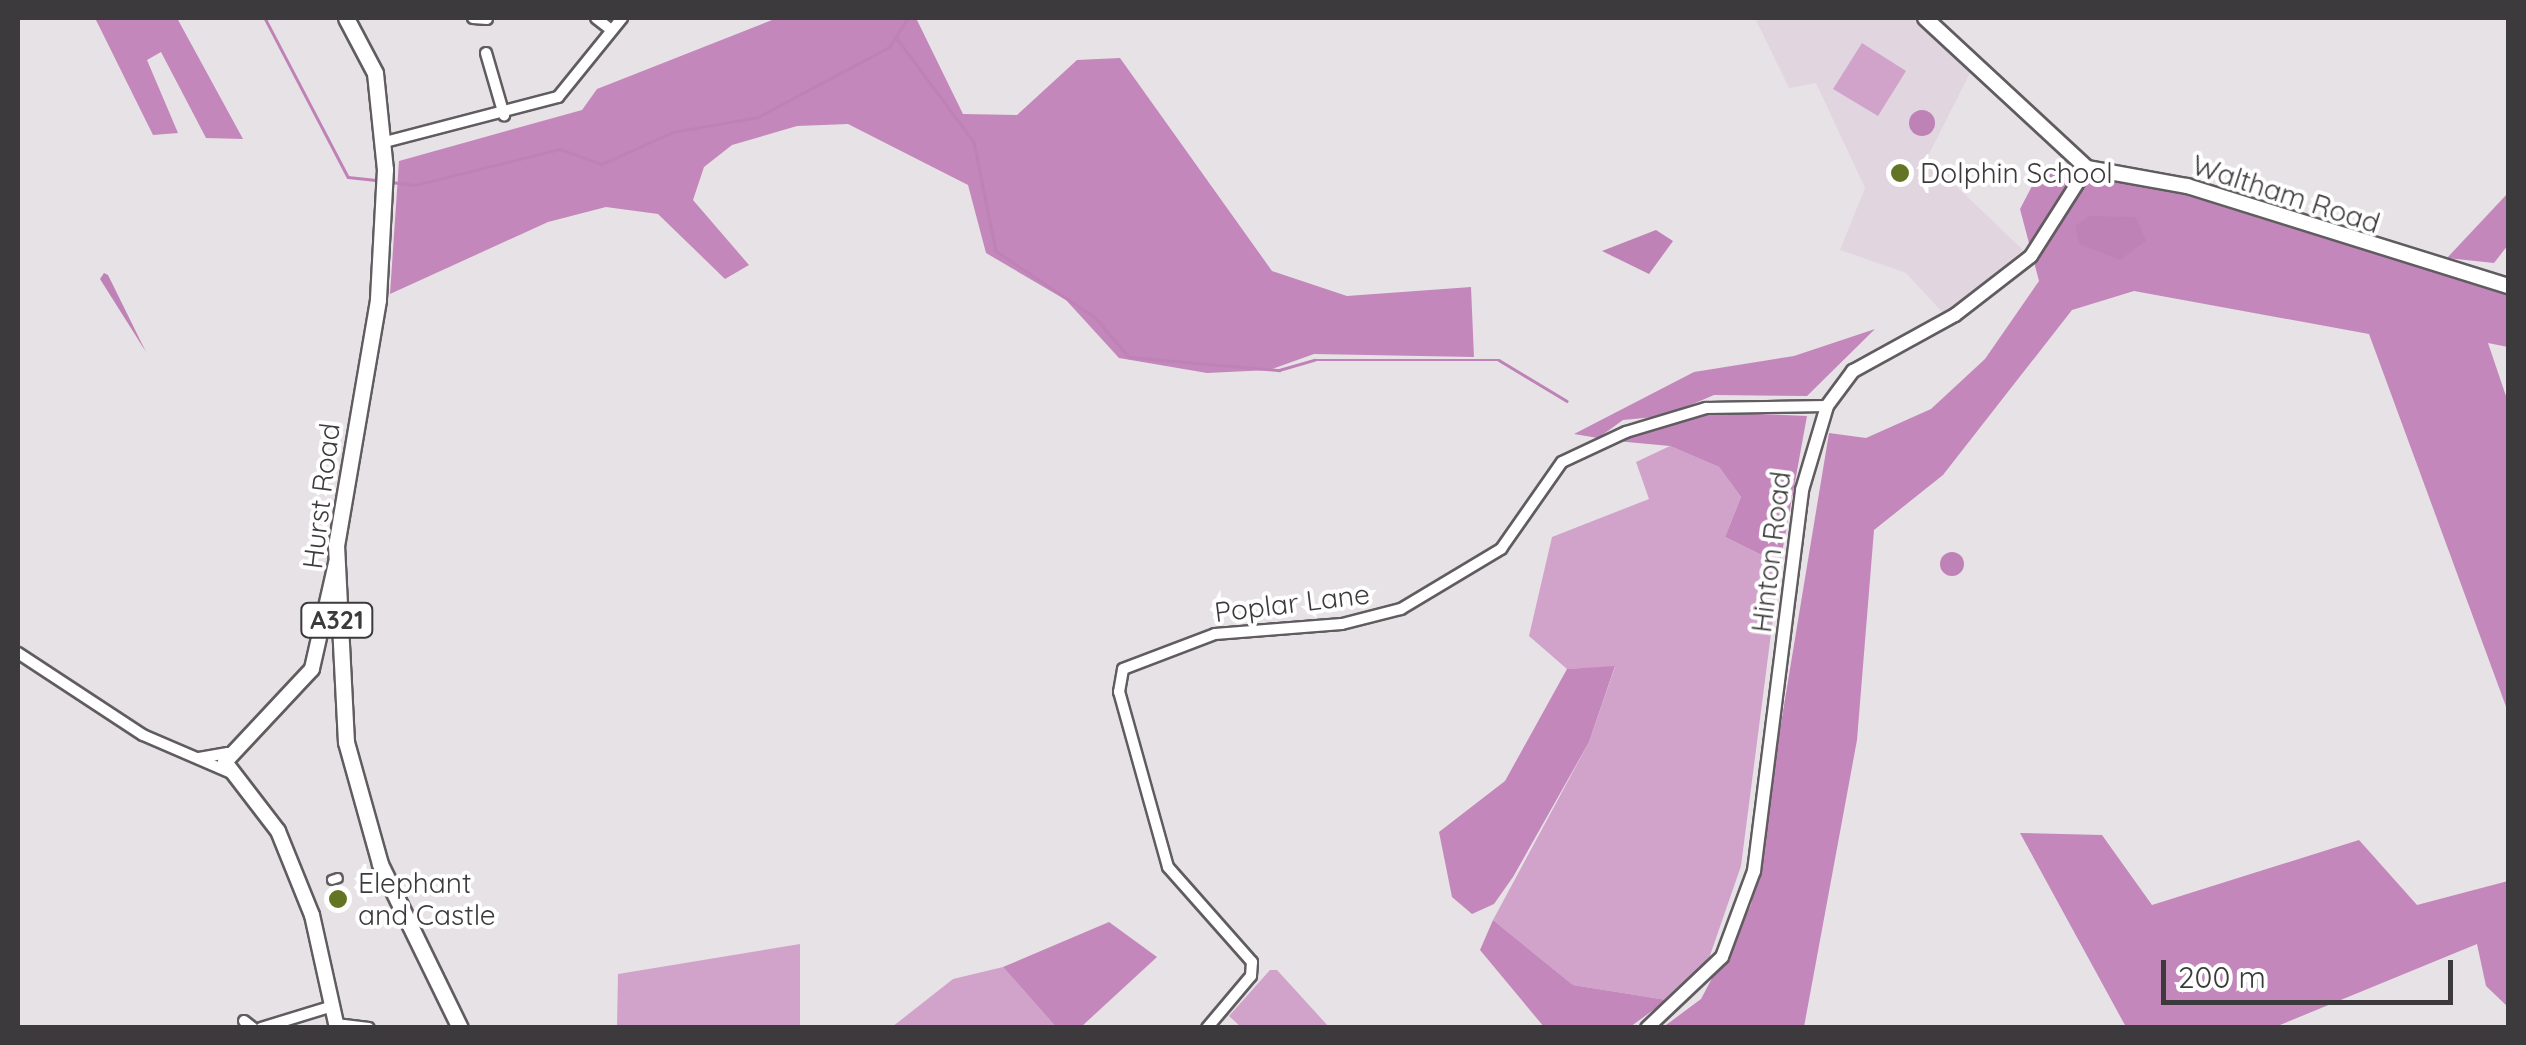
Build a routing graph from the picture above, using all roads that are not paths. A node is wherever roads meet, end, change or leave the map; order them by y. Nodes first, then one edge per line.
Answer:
1 (346, 18) edge
2 (473, 18) edge
3 (596, 18) edge
4 (622, 18) edge
5 (1924, 18) edge
6 (487, 19) edge
7 (610, 29) junction
8 (486, 54) dead end
9 (504, 115) junction
10 (385, 142) junction
11 (2088, 168) junction
12 (2508, 286) edge
13 (1827, 406) junction
14 (336, 563) junction
15 (18, 653) edge
16 (317, 653) junction
17 (340, 654) junction
18 (228, 752) junction
19 (198, 758) junction
20 (229, 772) junction
21 (333, 1006) junction
22 (336, 1026) edge
23 (261, 1028) edge
24 (370, 1028) edge
25 (460, 1028) edge
26 (1208, 1028) edge
27 (1647, 1028) edge

1 - 10 main road, Hurst Road / A321
2 - 6 street
3 - 7 street
4 - 7 street
5 - 11 main road
7 - 9 street
8 - 9 street
9 - 10 street
10 - 14 main road, Hurst Road / A321
11 - 12 main road, Waltham Road
11 - 13 street, Hinton Road
13 - 26 street, Poplar Lane
13 - 27 street, Hinton Road
14 - 16 main road
14 - 17 main road, Hurst Road / A321
15 - 19 street
16 - 17 main road
16 - 18 main road
17 - 25 main road, Hurst Road / A321
18 - 19 street
18 - 20 main road
19 - 20 street
20 - 21 main road
21 - 22 main road
21 - 23 street
22 - 24 street

